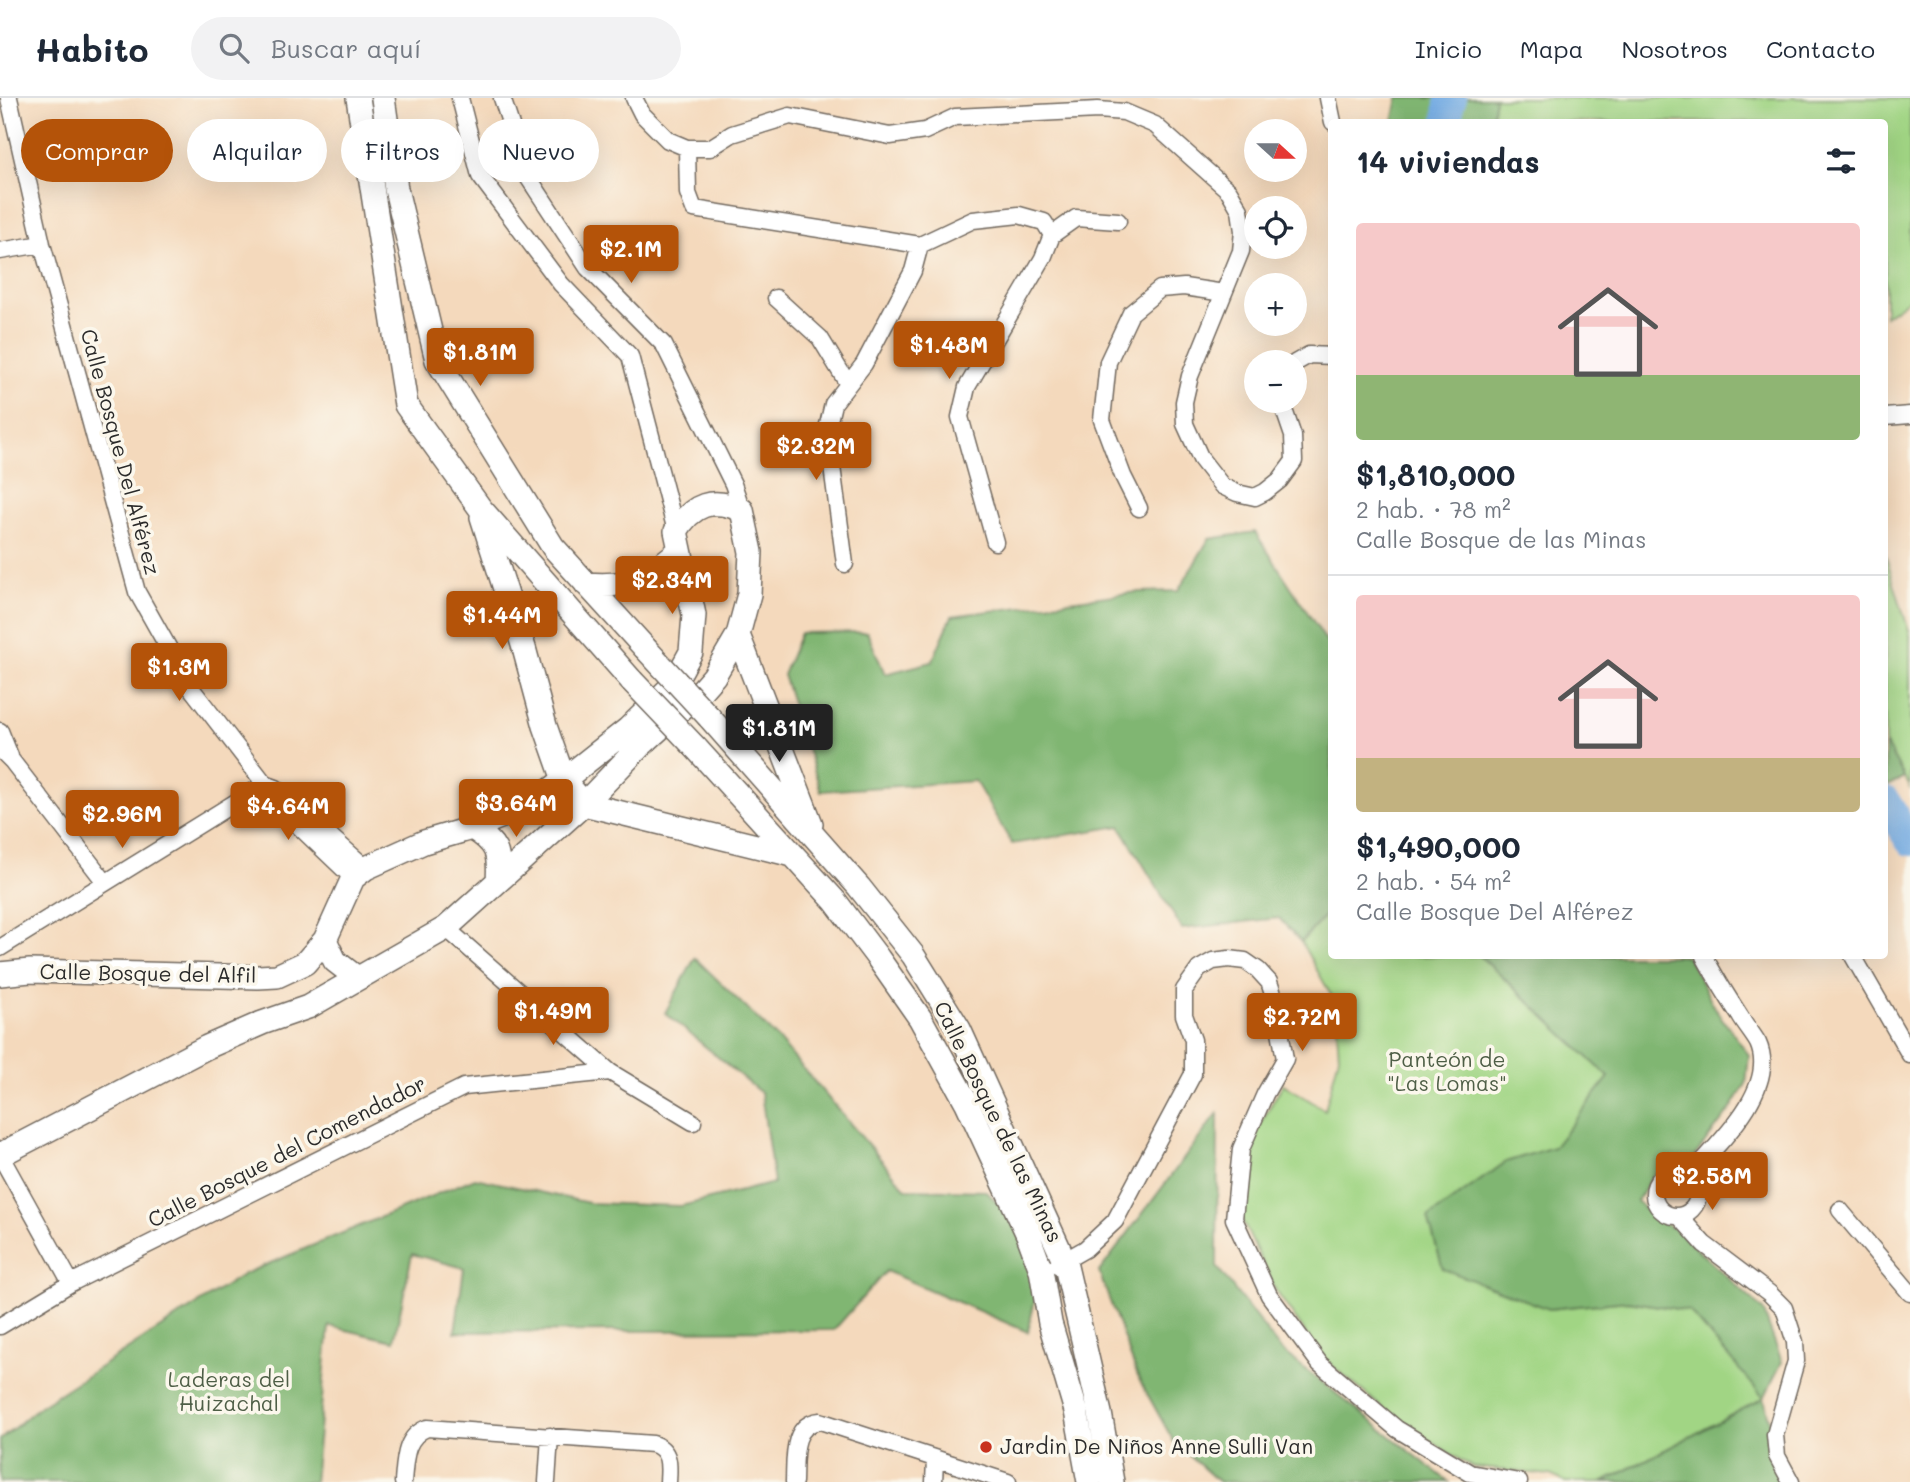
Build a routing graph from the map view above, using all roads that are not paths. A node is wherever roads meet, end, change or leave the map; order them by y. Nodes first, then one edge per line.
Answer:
1 (9, 98) edge
2 (358, 98) edge
3 (383, 98) edge
4 (460, 98) edge
5 (502, 98) edge
6 (634, 98) edge
7 (1328, 98) edge
8 (1332, 119) edge
9 (687, 148) junction
10 (1118, 222) dead end
11 (1048, 228) junction
12 (42, 244) junction
13 (920, 245) junction
14 (0, 251) edge
15 (1224, 293) junction
16 (776, 298) dead end
17 (1307, 356) edge
18 (1328, 356) edge
19 (848, 384) junction
20 (1285, 413) edge
21 (1910, 415) edge
22 (1888, 417) edge
23 (480, 508) junction
24 (1139, 508) dead end
25 (742, 510) junction
26 (678, 541) junction
27 (996, 542) dead end
28 (845, 564) dead end
29 (586, 584) junction
30 (738, 635) junction
31 (0, 731) edge
32 (0, 748) edge
33 (12, 761) junction
34 (564, 780) junction
35 (265, 784) junction
36 (584, 804) junction
37 (472, 828) junction
38 (817, 840) junction
39 (793, 855) junction
40 (359, 873) junction
41 (498, 881) junction
42 (105, 882) junction
43 (446, 928) junction
44 (325, 940) junction
45 (0, 948) edge
46 (1706, 959) edge
47 (1855, 959) edge
48 (0, 974) edge
49 (357, 978) junction
50 (1891, 1021) junction
51 (1910, 1030) edge
52 (1910, 1055) edge
53 (610, 1072) junction
54 (693, 1122) dead end
55 (0, 1155) edge
56 (1689, 1176) junction
57 (1840, 1210) dead end
58 (1679, 1216) junction
59 (1065, 1262) junction
60 (1041, 1270) junction
61 (71, 1283) junction
62 (1910, 1293) edge
63 (0, 1326) edge
64 (550, 1436) junction
65 (935, 1460) junction
66 (403, 1482) edge
67 (547, 1482) edge
68 (668, 1482) edge
69 (794, 1482) edge
70 (934, 1482) edge
71 (1008, 1482) edge
72 (1089, 1482) edge
73 (1112, 1482) edge
74 (1519, 1482) edge
75 (1791, 1482) edge

1 - 12 street, Calle Bosque Del Alférez
2 - 23 main road, Calle Bosque de las Minas
3 - 29 main road, Calle Bosque de las Minas
4 - 26 street
5 - 25 street
6 - 9 street
7 - 8 street
9 - 13 street
9 - 15 street
10 - 11 street
11 - 13 street
11 - 27 street
12 - 14 street
12 - 35 street, Calle Bosque Del Alférez
13 - 19 street
15 - 20 street
15 - 24 street
16 - 19 street
17 - 18 street
19 - 28 street
21 - 22 street
23 - 34 main road
23 - 39 main road, Calle Bosque de las Minas, bridge
25 - 26 main road
25 - 30 main road
26 - 29 main road
26 - 34 main road
29 - 38 main road, Calle Bosque de las Minas, bridge
30 - 36 main road
30 - 38 main road
31 - 33 street
32 - 33 street
33 - 42 street
34 - 36 main road
34 - 37 main road
35 - 40 street, Calle Bosque Del Alférez
35 - 42 street
36 - 39 main road
36 - 41 main road
37 - 40 main road
37 - 41 main road
38 - 59 main road, Calle Bosque de las Minas
39 - 60 main road, Calle Bosque de las Minas
40 - 44 main road, Calle Bosque del Alfil
41 - 43 main road
42 - 45 street
43 - 49 main road
43 - 53 street
44 - 48 main road, Calle Bosque del Alfil
44 - 49 main road
46 - 56 street
47 - 50 street
49 - 55 main road
50 - 51 street
50 - 52 street
53 - 54 street
53 - 61 street, Calle Bosque del Comendador
55 - 61 street
56 - 58 street
56 - 58 street
57 - 62 street
58 - 75 street
59 - 60 street
59 - 73 main road, Calle Bosque de las Minas
59 - 74 street
60 - 72 main road, Calle Bosque de las Minas
61 - 63 street, Calle Bosque del Comendador
64 - 66 street
64 - 67 street
64 - 68 street
65 - 69 street
65 - 70 street
65 - 71 street

